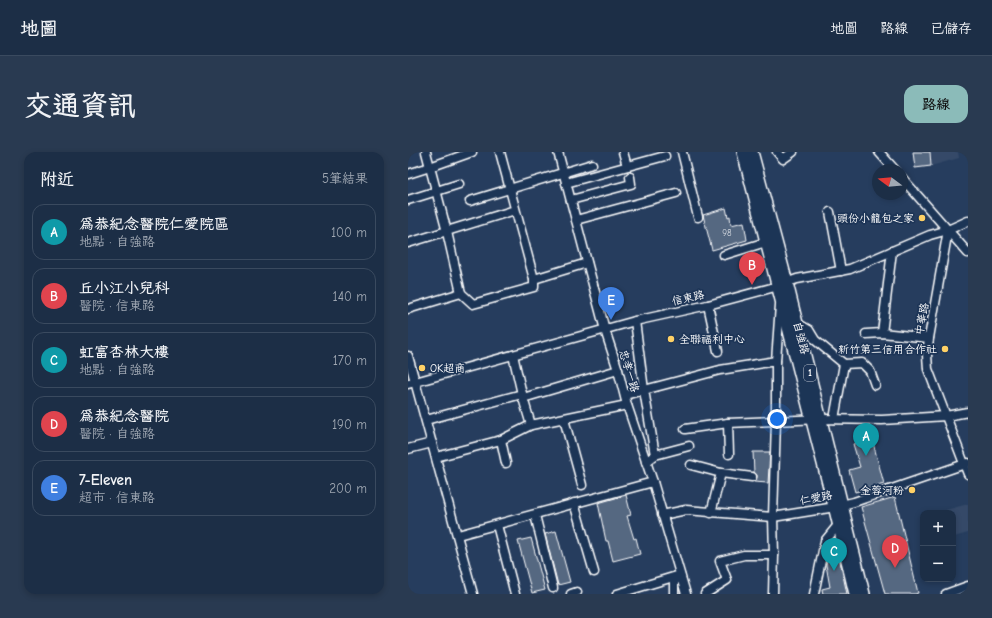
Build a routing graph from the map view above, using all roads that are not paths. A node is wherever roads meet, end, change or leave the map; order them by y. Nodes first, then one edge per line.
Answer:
1 (426, 152) edge
2 (472, 152) edge
3 (500, 152) edge
4 (558, 152) edge
5 (624, 152) edge
6 (682, 152) edge
7 (743, 152) edge
8 (752, 152) edge
9 (777, 152) edge
10 (793, 152) edge
11 (879, 152) edge
12 (665, 156) dead end
13 (592, 164) dead end
14 (890, 164) edge
15 (627, 166) junction
16 (430, 167) junction
17 (563, 173) junction
18 (408, 174) edge
19 (630, 177) dead end
20 (566, 183) junction
21 (459, 184) dead end
22 (908, 185) edge
23 (510, 188) junction
24 (436, 191) junction
25 (676, 194) dead end
26 (408, 200) edge
27 (571, 200) junction
28 (470, 201) dead end
29 (515, 210) junction
30 (830, 212) dead end
31 (698, 217) dead end
32 (576, 220) junction
33 (968, 221) edge
34 (948, 230) junction
35 (447, 232) junction
36 (766, 242) junction
37 (408, 243) edge
38 (892, 251) junction
39 (968, 253) edge
40 (724, 255) dead end
41 (587, 263) junction
42 (841, 271) junction
43 (534, 279) junction
44 (782, 284) junction
45 (461, 293) junction
46 (780, 302) junction
47 (708, 305) junction
48 (408, 309) edge
49 (635, 321) junction
50 (797, 323) junction
51 (605, 330) junction
52 (882, 333) junction
53 (866, 334) dead end
54 (929, 338) junction
55 (718, 351) dead end
56 (513, 355) junction
57 (408, 356) edge
58 (776, 361) junction
59 (844, 364) junction
60 (618, 370) junction
61 (412, 383) edge
62 (875, 385) dead end
63 (644, 390) junction
64 (626, 395) junction
65 (522, 396) junction
66 (627, 405) junction
67 (968, 412) edge
68 (946, 416) junction
69 (564, 419) junction
70 (816, 419) junction
71 (834, 419) junction
72 (426, 420) junction
73 (776, 421) junction
74 (728, 423) junction
75 (531, 425) junction
76 (684, 429) dead end
77 (501, 440) junction
78 (432, 443) junction
79 (689, 446) dead end
80 (408, 450) edge
81 (729, 454) dead end
82 (655, 455) junction
83 (436, 457) junction
84 (506, 462) dead end
85 (646, 462) junction
86 (966, 464) edge
87 (691, 465) dead end
88 (721, 473) junction
89 (968, 474) edge
90 (752, 477) dead end
91 (653, 482) junction
92 (582, 485) dead end
93 (574, 503) junction
94 (838, 506) junction
95 (711, 513) junction
96 (535, 515) junction
97 (662, 515) junction
98 (773, 517) junction
99 (497, 525) junction
100 (838, 525) junction
101 (458, 535) junction
102 (774, 555) junction
103 (594, 572) dead end
104 (680, 575) junction
105 (968, 586) edge
106 (553, 588) dead end
107 (473, 594) edge
108 (515, 594) edge
109 (617, 594) edge
110 (674, 594) edge
111 (686, 594) edge
112 (705, 594) edge
113 (773, 594) edge
114 (814, 594) edge
115 (855, 594) edge
116 (864, 594) edge
117 (946, 594) edge

1 - 16 street
2 - 16 street
3 - 23 street
4 - 17 street, 忠孝一路
5 - 15 street
6 - 31 street
7 - 36 main road, 自強路 / 1
8 - 44 main road, 自強路 / 1
9 - 10 street
11 - 14 street
12 - 15 street
13 - 17 street
15 - 20 street
16 - 18 street
16 - 24 street
17 - 20 street, 忠孝一路
17 - 23 street
19 - 27 street
20 - 27 street, 忠孝一路
21 - 24 street
22 - 34 street
23 - 28 street
23 - 29 street
24 - 26 street
24 - 35 street
25 - 32 street
27 - 32 street, 忠孝一路
29 - 35 street
29 - 43 street
30 - 42 street
32 - 41 street, 忠孝一路
33 - 34 street, 信東路
34 - 38 street, 信東路
34 - 39 street
34 - 54 street, 中華路
35 - 37 street
35 - 45 street
36 - 40 street
36 - 44 main road, 自強路 / 1
38 - 42 street, 信東路
38 - 52 street
41 - 43 street
41 - 51 street, 忠孝一路
42 - 44 street, 信東路
43 - 45 street
44 - 46 main road, 自強路 / 1
44 - 47 street, 信東路
44 - 50 main road, 自強路 / 1
45 - 48 street
46 - 58 street
46 - 70 main road, 自強路 / 1
47 - 49 street, 信東路
47 - 55 street
49 - 51 street, 信東路
49 - 63 street
50 - 59 street
50 - 70 main road, 自強路 / 1
51 - 56 street, 信東路
51 - 60 street, 忠孝一路
52 - 53 street
52 - 54 street
54 - 68 street, 中華路
56 - 61 street, 信東路
56 - 65 street
57 - 61 street
58 - 63 street
58 - 73 street
59 - 62 street
59 - 71 street
60 - 64 street, 忠孝一路
60 - 65 street
61 - 72 street
63 - 64 street
63 - 82 street
64 - 66 street, 忠孝一路
65 - 72 street
65 - 75 street
66 - 69 street
66 - 85 street, 忠孝一路
67 - 68 street
68 - 71 street
68 - 86 street, 中華路
69 - 75 street
69 - 92 street
70 - 71 street
70 - 73 street
70 - 94 main road, 自強路 / 1
72 - 78 street
73 - 74 street
73 - 98 street
74 - 76 street
74 - 81 street
75 - 77 street
77 - 83 street
77 - 84 street
78 - 80 street
78 - 83 street
79 - 82 street
82 - 85 street
83 - 101 street
85 - 91 street, 忠孝一路
86 - 89 street, 中華路
86 - 94 street, 仁愛路
87 - 88 street
88 - 90 street
88 - 95 street
91 - 93 street
91 - 97 street, 忠孝一路
93 - 96 street
93 - 103 street
94 - 98 street, 仁愛路
94 - 100 main road, 自強路 / 1
94 - 116 main road, 自強路 / 1
95 - 97 street, 仁愛路
95 - 98 street, 仁愛路
96 - 99 street
96 - 106 street
97 - 104 street, 忠孝一路
98 - 102 street
99 - 101 street
99 - 108 street
100 - 114 street
100 - 115 main road, 自強路 / 1
101 - 107 street
102 - 112 street
102 - 113 street
104 - 109 street
104 - 110 street
104 - 111 street, 忠孝一路
105 - 117 street

